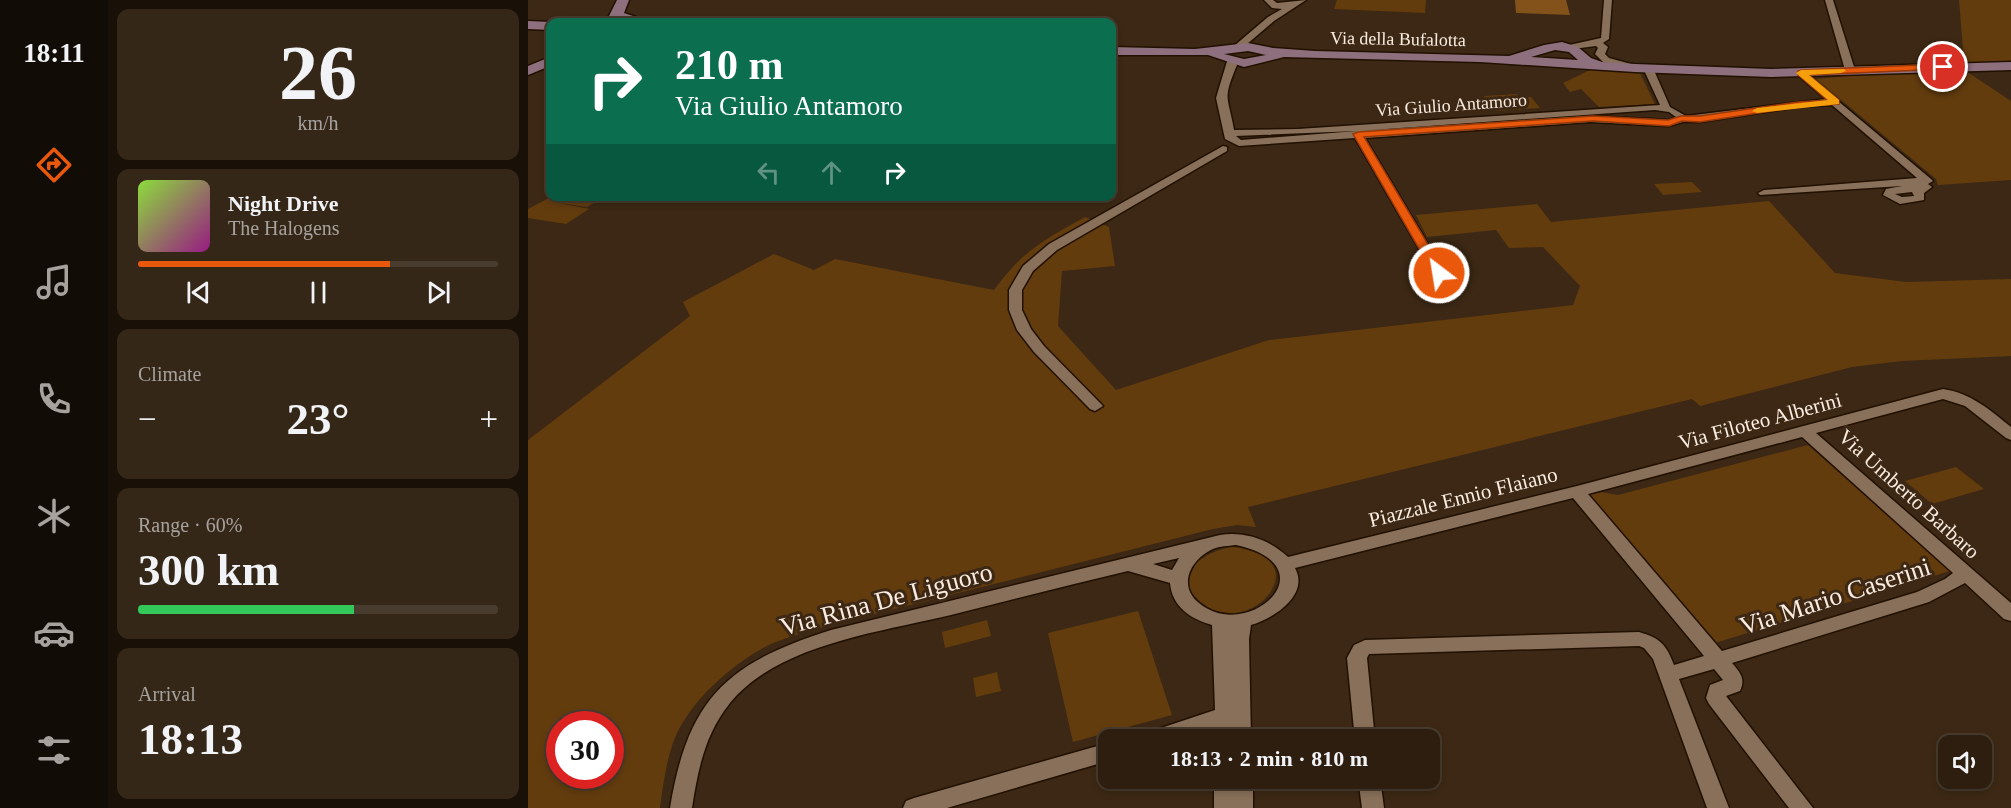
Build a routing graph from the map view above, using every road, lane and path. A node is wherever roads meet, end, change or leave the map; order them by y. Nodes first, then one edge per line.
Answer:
1 (614, 0) edge
2 (623, 0) edge
3 (1302, 0) edge
4 (1310, 0) edge
5 (1608, 0) edge
6 (1829, 0) edge
7 (1268, 3) edge
8 (613, 18) edge
9 (614, 18) edge
10 (528, 25) edge
11 (546, 26) edge
12 (1272, 26) junction
13 (1601, 41) junction
14 (1565, 47) junction
15 (1116, 51) edge
16 (1231, 54) junction
17 (1540, 55) junction
18 (1262, 56) junction
19 (1579, 57) junction
20 (1480, 58) junction
21 (1496, 60) junction
22 (1564, 62) junction
23 (546, 63) edge
24 (546, 63) edge
25 (528, 64) edge
26 (1596, 66) junction
27 (1628, 66) junction
28 (2011, 66) edge
29 (1648, 68) junction
30 (1850, 70) junction
31 (528, 71) edge
32 (1801, 73) junction
33 (1836, 102) junction
34 (1649, 108) junction
35 (1666, 108) junction
36 (1681, 118) junction
37 (1654, 122) junction
38 (1358, 134) junction
39 (1252, 137) junction
40 (1227, 140) junction
41 (1927, 184) junction
42 (1890, 191) junction
43 (1764, 193) dead end
44 (1875, 194) dead end
45 (1439, 273) dead end
46 (1095, 406) dead end
47 (1805, 431) junction
48 (2011, 435) edge
49 (1577, 492) junction
50 (1206, 545) junction
51 (1285, 564) junction
52 (1124, 565) junction
53 (1965, 573) junction
54 (1178, 579) junction
55 (2011, 614) edge
56 (1221, 620) junction
57 (1243, 620) junction
58 (1719, 661) junction
59 (1668, 675) junction
60 (1225, 715) junction
61 (1183, 729) edge
62 (1226, 729) edge
63 (1241, 729) edge
64 (1364, 729) edge
65 (1098, 755) edge
66 (1225, 789) edge
67 (1242, 789) edge
68 (1371, 789) edge
69 (681, 808) edge
70 (914, 808) edge
71 (1225, 808) edge
72 (1242, 808) edge
73 (1373, 808) edge
74 (1718, 808) edge
75 (1802, 808) edge

1 - 8 street
2 - 9 street
3 - 7 street
4 - 12 street
5 - 13 street
6 - 30 street
7 - 12 street
7 - 12 street
10 - 11 street
12 - 16 street
12 - 18 street
13 - 14 street
13 - 27 street
14 - 17 street, Via della Bufalotta
14 - 19 street, Via della Bufalotta
15 - 16 street
16 - 18 street, Via della Bufalotta
16 - 40 street
17 - 20 street, Via della Bufalotta
17 - 21 street, Via della Bufalotta
17 - 22 street, Via della Bufalotta
18 - 20 street, Via della Bufalotta
18 - 39 street
19 - 22 street, Via della Bufalotta
19 - 27 street, Via della Bufalotta
20 - 21 street, Via della Bufalotta
21 - 26 street, Via della Bufalotta
22 - 26 street, Via della Bufalotta
23 - 25 street
24 - 31 street
26 - 29 street, Via della Bufalotta
27 - 29 street, Via della Bufalotta
28 - 30 street, Via della Bufalotta
29 - 32 street, Via della Bufalotta
29 - 35 street
30 - 32 street, Via della Bufalotta
32 - 33 street
33 - 36 street, Via Giulio Antamoro
33 - 41 street
34 - 35 street, Via Giulio Antamoro
34 - 37 street
34 - 39 street, Via Giulio Antamoro
35 - 36 street
36 - 37 street, Via Giulio Antamoro
37 - 38 street, Via Giulio Antamoro
38 - 39 street, Via Giulio Antamoro
38 - 45 street
39 - 40 street
40 - 46 street
41 - 42 street
41 - 42 street
41 - 43 street
42 - 44 street
47 - 48 street, Via Filoteo Alberini
47 - 49 street, Via Filoteo Alberini
47 - 53 street, Via Umberto Barbaro
49 - 51 street, Piazzale Ennio Flaiano
49 - 58 street, Piazzale Ennio Flaiano
50 - 51 street
50 - 52 street, Via Rina De Liguoro
50 - 54 street
51 - 57 street
52 - 54 street, Via Rina De Liguoro
52 - 69 street, Via Rina De Liguoro
53 - 55 street, Via Umberto Barbaro
53 - 58 street, Via Mario Caserini
54 - 56 street
56 - 57 street
56 - 60 street
57 - 63 street
58 - 59 street, Via Mario Caserini
58 - 75 street, Piazzale Ennio Flaiano
59 - 64 street
59 - 74 street
60 - 61 street
60 - 62 street
65 - 70 street
66 - 71 street
67 - 72 street
68 - 73 street

